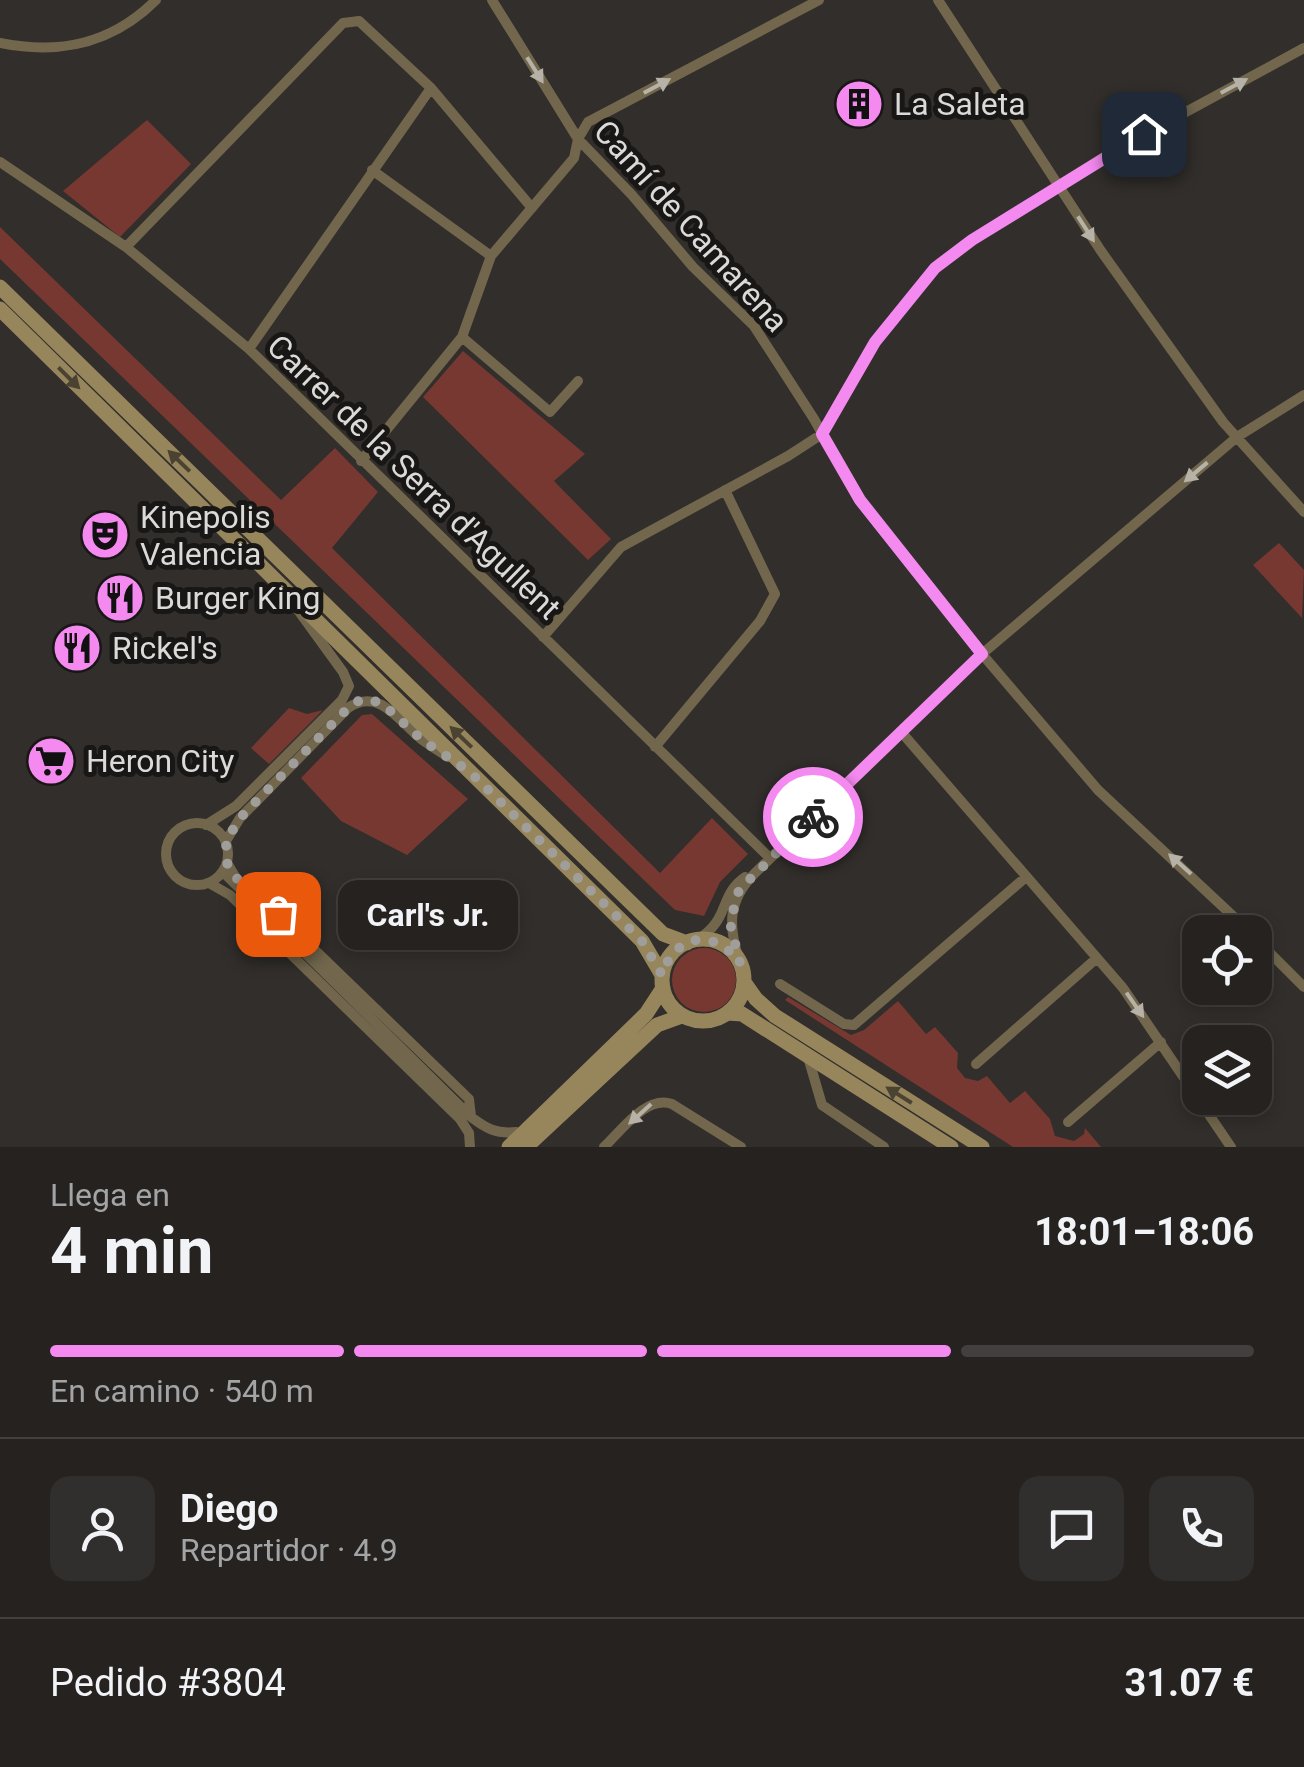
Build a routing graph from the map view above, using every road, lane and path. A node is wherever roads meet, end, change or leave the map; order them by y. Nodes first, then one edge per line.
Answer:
1 (156, 0) edge
2 (492, 0) edge
3 (819, 0) edge
4 (938, 0) edge
5 (0, 42) edge
6 (1304, 48) edge
7 (431, 88) junction
8 (578, 139) junction
9 (0, 162) edge
10 (372, 170) junction
11 (1058, 187) junction
12 (532, 208) junction
13 (126, 247) junction
14 (491, 256) junction
15 (0, 287) edge
16 (0, 309) edge
17 (462, 337) junction
18 (248, 349) junction
19 (578, 381) dead end
20 (1304, 395) edge
21 (822, 434) junction
22 (1237, 438) junction
23 (360, 461) junction
24 (725, 490) junction
25 (1304, 512) edge
26 (276, 581) junction
27 (542, 637) junction
28 (982, 654) junction
29 (903, 734) junction
30 (655, 746) junction
31 (470, 772) junction
32 (206, 824) junction
33 (226, 841) junction
34 (770, 858) junction
35 (225, 867) junction
36 (755, 872) junction
37 (1026, 877) junction
38 (209, 883) junction
39 (1231, 915) edge
40 (692, 941) junction
41 (1272, 955) edge
42 (1097, 958) junction
43 (740, 963) junction
44 (662, 981) junction
45 (744, 982) junction
46 (780, 984) dead end
47 (1304, 987) edge
48 (728, 1013) junction
49 (682, 1016) junction
50 (1160, 1042) junction
51 (808, 1056) junction
52 (976, 1064) dead end
53 (1068, 1122) dead end
54 (512, 1139) edge
55 (470, 1147) edge
56 (500, 1147) edge
57 (526, 1147) edge
58 (604, 1147) edge
59 (741, 1147) edge
60 (884, 1147) edge
61 (951, 1147) edge
62 (982, 1147) edge
63 (1231, 1147) edge

1 - 5 street
2 -> 8 street, Camí de Camarena
8 -> 3 street
4 - 11 street
11 -> 6 street
7 - 10 street
7 - 12 street
7 - 13 street
8 - 12 street
8 - 21 street, Camí de Camarena
9 - 13 street, Carrer de la Serra d'Agullent
10 - 14 street
10 - 18 street
11 - 21 street
11 -> 22 street
12 - 14 street
13 - 18 street, Carrer de la Serra d'Agullent
14 - 17 street
40 -> 15 main road
16 -> 26 main road
17 - 19 street
17 - 23 street
18 - 23 street, Carrer de la Serra d'Agullent
20 - 22 street
21 - 24 street
21 - 28 street, Camí de Camarena
22 - 25 street
22 -> 28 street
23 - 27 street, Carrer de la Serra d'Agullent
24 - 27 street
24 - 30 street
26 - 31 main road
26 - 32 street
27 - 30 street, Carrer de la Serra d'Agullent
28 - 29 street
39 -> 28 street, Camí de Camarena
29 - 34 street
29 - 37 street
30 - 34 street, Carrer de la Serra d'Agullent
31 - 33 street
31 - 44 main road
32 - 33 street
32 - 38 street
33 - 35 street
34 - 36 street
35 - 38 street
35 - 54 street
36 - 40 street
36 - 43 street
37 - 42 street
37 - 46 street
38 - 55 street
40 - 43 main road
40 - 44 main road
41 - 47 street, Camí de Camarena
42 -> 50 street
42 - 52 street
43 - 45 main road
44 - 49 main road
44 - 54 main road
45 - 48 main road
62 -> 45 main road
48 - 49 main road
48 - 51 main road
49 - 57 main road
50 - 53 street
50 - 63 street
51 - 60 street
51 - 61 main road
54 - 56 street
59 -> 58 street

